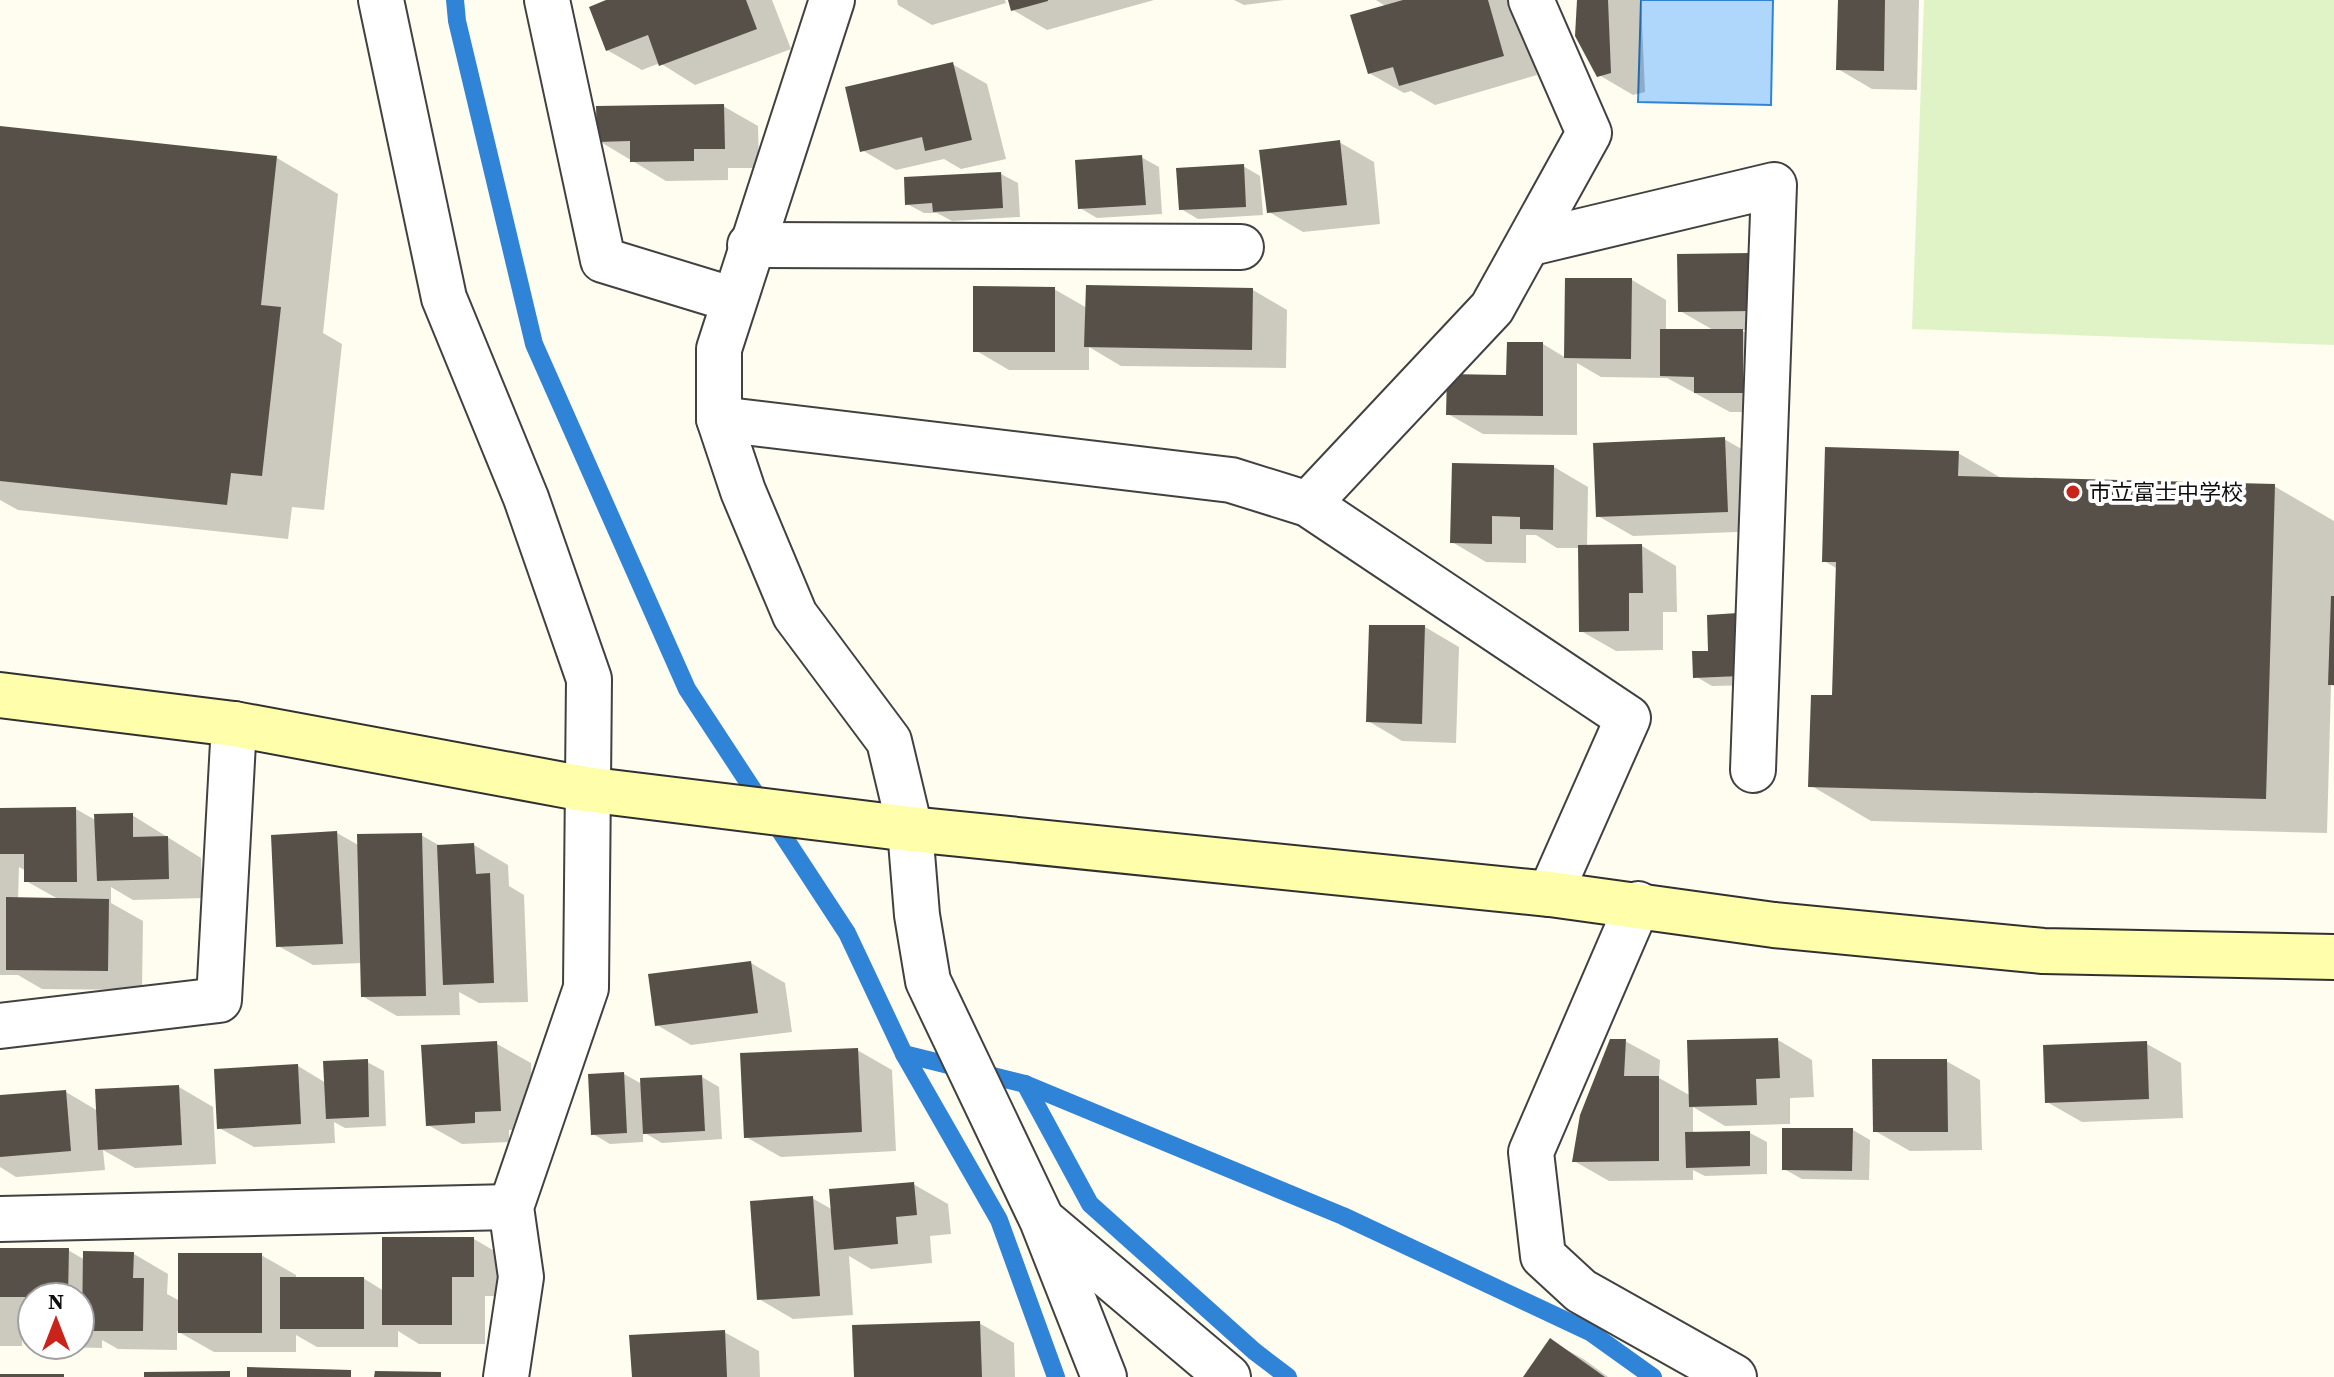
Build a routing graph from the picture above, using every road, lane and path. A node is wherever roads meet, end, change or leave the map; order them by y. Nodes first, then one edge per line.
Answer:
1 (381, 0) edge
2 (547, 0) edge
3 (832, 0) edge
4 (1531, 0) edge
5 (1531, 243) junction
6 (750, 245) junction
7 (1241, 247) dead end
8 (734, 300) junction
9 (719, 419) junction
10 (1308, 504) junction
11 (0, 695) edge
12 (234, 724) junction
13 (1753, 770) dead end
14 (585, 789) junction
15 (910, 829) junction
16 (1550, 894) junction
17 (1638, 904) junction
18 (2334, 957) edge
19 (0, 1026) edge
20 (511, 1207) junction
21 (0, 1219) edge
22 (1042, 1220) junction
23 (506, 1377) edge
24 (1104, 1377) edge
25 (1228, 1377) edge
26 (1734, 1377) edge

1 - 14 street
2 - 8 street
3 - 6 street
4 - 5 street
5 - 10 street
5 - 13 street
6 - 7 street
6 - 8 street
8 - 9 street
9 - 10 street
9 - 15 street
10 - 16 street
11 - 12 street
12 - 14 street
12 - 19 street
14 - 15 street
14 - 20 street
15 - 16 street
15 - 22 street
16 - 17 street
17 - 18 street
17 - 26 street
20 - 21 street
20 - 23 street
22 - 24 street
22 - 25 street

